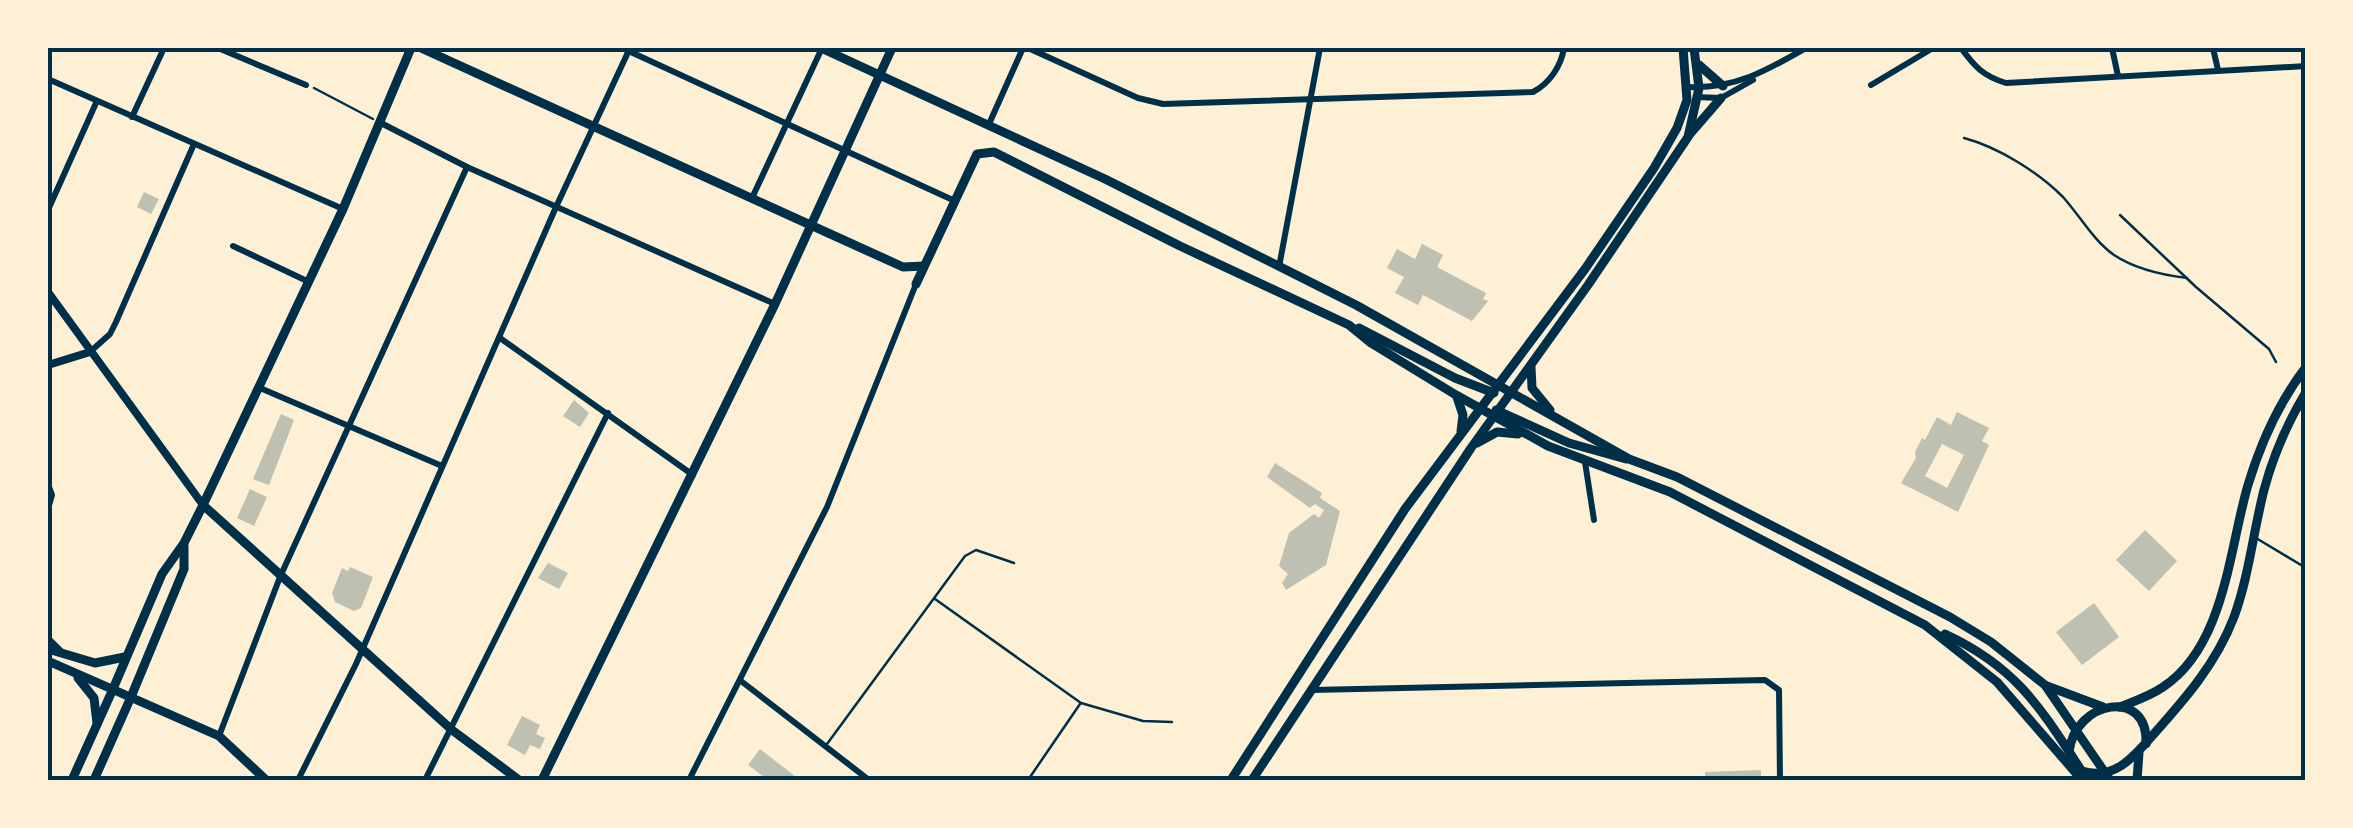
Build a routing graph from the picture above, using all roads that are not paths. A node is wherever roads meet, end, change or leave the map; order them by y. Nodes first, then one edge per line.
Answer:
1 (164, 48) edge
2 (218, 48) edge
3 (411, 48) edge
4 (421, 48) edge
5 (821, 48) edge
6 (892, 48) edge
7 (1025, 48) edge
8 (1320, 48) edge
9 (1564, 48) edge
10 (1683, 48) edge
11 (1694, 48) edge
12 (1806, 48) edge
13 (1933, 48) edge
14 (1961, 48) edge
15 (2112, 48) edge
16 (2213, 48) edge
17 (627, 49) edge
18 (1697, 60) junction
19 (2306, 66) edge
20 (2218, 70) junction
21 (880, 74) junction
22 (1758, 76) junction
23 (2118, 76) junction
24 (48, 79) edge
25 (306, 84) road end
26 (1871, 84) dead end
27 (1723, 86) junction
28 (1693, 92) junction
29 (1721, 98) junction
30 (1312, 101) junction
31 (96, 103) junction
32 (132, 117) junction
33 (787, 121) junction
34 (379, 122) junction
35 (989, 124) junction
36 (594, 127) junction
37 (1688, 136) junction
38 (1964, 138) dead end
39 (194, 144) junction
40 (845, 149) junction
41 (466, 167) junction
42 (1105, 178) junction
43 (752, 198) junction
44 (955, 200) junction
45 (1093, 201) junction
46 (556, 206) junction
47 (342, 209) junction
48 (48, 210) edge
49 (2120, 215) dead end
50 (812, 225) junction
51 (233, 246) dead end
52 (924, 266) junction
53 (904, 267) junction
54 (1278, 269) junction
55 (2187, 278) junction
56 (308, 281) junction
57 (916, 284) junction
58 (48, 292) edge
59 (775, 304) junction
60 (1350, 325) junction
61 (500, 338) junction
62 (90, 352) junction
63 (1517, 358) junction
64 (1533, 361) junction
65 (2276, 362) dead end
66 (48, 365) edge
67 (2306, 367) edge
68 (1478, 372) junction
69 (260, 388) junction
70 (1495, 390) junction
71 (1511, 392) junction
72 (2306, 392) edge
73 (1456, 395) junction
74 (1479, 408) junction
75 (1496, 412) junction
76 (608, 413) junction
77 (1559, 419) junction
78 (350, 429) junction
79 (1460, 433) junction
80 (1530, 436) junction
81 (1471, 448) junction
82 (1629, 459) junction
83 (1585, 462) junction
84 (442, 466) junction
85 (693, 475) junction
86 (48, 484) edge
87 (202, 506) junction
88 (48, 509) edge
89 (1594, 520) dead end
90 (2255, 537) junction
91 (184, 543) junction
92 (1014, 563) dead end
93 (2306, 568) edge
94 (280, 577) junction
95 (934, 598) junction
96 (1925, 625) junction
97 (48, 638) edge
98 (48, 648) edge
99 (361, 649) junction
100 (66, 655) junction
101 (126, 657) junction
102 (48, 661) edge
103 (73, 672) junction
104 (741, 681) junction
105 (2045, 685) junction
106 (113, 688) junction
107 (1311, 690) junction
108 (131, 696) junction
109 (1081, 703) junction
110 (2120, 706) junction
111 (2104, 707) junction
112 (1172, 722) dead end
113 (97, 724) junction
114 (452, 730) junction
115 (2076, 730) junction
116 (219, 736) junction
117 (826, 746) junction
118 (2142, 748) junction
119 (2069, 752) junction
120 (2084, 777) edge
121 (2108, 777) edge
122 (72, 780) edge
123 (94, 780) edge
124 (266, 780) edge
125 (298, 780) edge
126 (424, 780) edge
127 (519, 780) edge
128 (542, 780) edge
129 (690, 780) edge
130 (869, 780) edge
131 (1028, 780) edge
132 (1232, 780) edge
133 (1253, 780) edge
134 (1780, 780) edge
135 (2137, 780) edge

1 - 32 street
2 - 25 street
3 - 34 main road
4 - 36 main road
5 - 21 main road
5 - 33 street
6 - 21 main road
7 - 30 street
7 - 35 street
8 - 30 street
9 - 30 street
10 - 28 main road
11 - 18 main road
12 - 22 street
13 - 26 street
14 - 23 street
15 - 23 street
16 - 20 street
17 - 33 street
17 - 36 street
18 - 27 main road
18 - 28 main road
19 - 20 street
20 - 23 street
21 - 35 main road
21 - 40 main road
22 - 27 street
22 - 29 street
24 - 31 street
27 - 28 street
28 - 29 street
28 - 37 main road
28 - 63 main road
29 - 37 main road
30 - 54 street
31 - 32 street
31 - 48 street
32 - 39 street
33 - 40 street
33 - 43 street
34 - 41 street
34 - 47 main road
35 - 42 main road
36 - 43 main road
36 - 46 street
37 - 64 main road
38 - 55 lane
39 - 47 street
39 - 62 street
40 - 44 street
40 - 50 main road
41 - 46 street
41 - 78 street
42 - 45 main road
42 - 54 main road
43 - 50 main road
44 - 45 main road
44 - 52 main road
45 - 60 main road
46 - 59 street
46 - 61 street
47 - 56 main road
49 - 55 lane
50 - 53 main road
50 - 59 main road
51 - 56 street
52 - 53 main road
52 - 57 main road
53 - 57 main road
54 - 68 main road
55 - 65 lane
56 - 69 main road
57 - 104 street
58 - 62 street
59 - 85 main road
60 - 70 main road
60 - 73 main road
61 - 76 street
61 - 84 street
62 - 66 street
62 - 87 street
63 - 68 main road
63 - 70 main road
64 - 71 main road
64 - 77 main road
67 - 110 main road
68 - 70 main road
69 - 78 street
69 - 87 main road
70 - 71 main road
70 - 74 main road
70 - 75 main road
71 - 75 main road
71 - 77 main road
72 - 90 main road
73 - 74 main road
73 - 79 main road
74 - 75 main road
74 - 79 main road
75 - 80 main road
75 - 81 main road
75 - 82 main road
76 - 85 street
76 - 114 street
77 - 82 main road
78 - 84 street
78 - 94 street
79 - 132 main road
80 - 81 main road
80 - 83 main road
81 - 107 main road
82 - 105 main road
83 - 89 street
83 - 96 main road
84 - 99 street
85 - 128 main road
86 - 88 street
87 - 91 main road
87 - 94 main road
90 - 93 lane
90 - 118 main road
91 - 101 main road
91 - 108 main road
92 - 95 lane
94 - 99 main road
94 - 116 street
95 - 109 lane
95 - 117 lane
96 - 119 main road
96 - 120 main road
97 - 100 street
98 - 100 main road
99 - 114 main road
99 - 125 street
100 - 101 main road
101 - 106 main road
102 - 103 main road
103 - 106 main road
103 - 113 main road
104 - 117 street
104 - 129 street
105 - 111 main road
105 - 115 main road
106 - 108 main road
106 - 113 main road
107 - 133 main road
107 - 134 street
108 - 116 main road
108 - 123 main road
109 - 112 lane
109 - 131 lane
110 - 111 main road
110 - 118 main road
111 - 115 main road
113 - 122 main road
114 - 126 street
114 - 127 main road
115 - 119 main road
115 - 121 main road
116 - 124 main road
117 - 130 street
118 - 121 main road
118 - 135 main road
119 - 120 main road
120 - 121 main road

